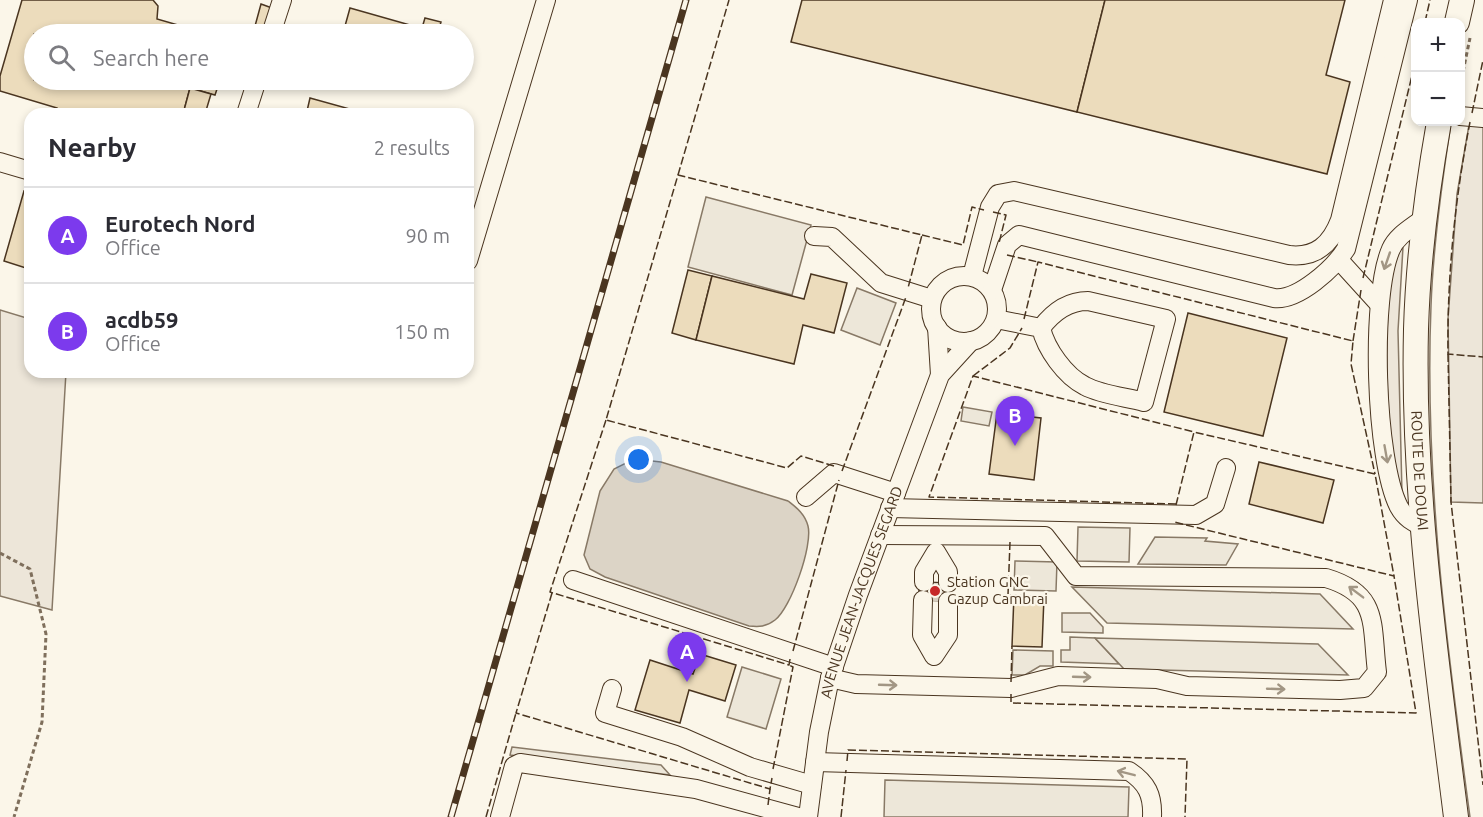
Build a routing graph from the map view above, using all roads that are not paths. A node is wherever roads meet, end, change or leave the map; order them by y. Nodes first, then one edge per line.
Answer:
1 (282, 0) edge
2 (546, 0) edge
3 (1393, 0) edge
4 (1408, 0) edge
5 (1462, 0) edge
6 (1463, 18) edge
7 (274, 24) edge
8 (254, 90) edge
9 (248, 108) edge
10 (1465, 116) edge
11 (1483, 118) edge
12 (1438, 126) edge
13 (0, 162) edge
14 (24, 169) edge
15 (1424, 218) junction
16 (814, 236) dead end
17 (474, 241) edge
18 (1339, 260) junction
19 (972, 276) junction
20 (992, 290) junction
21 (932, 299) junction
22 (1379, 304) junction
23 (996, 319) junction
24 (937, 327) junction
25 (1041, 328) junction
26 (971, 341) junction
27 (940, 375) junction
28 (1226, 468) dead end
29 (806, 497) dead end
30 (893, 500) junction
31 (1423, 527) junction
32 (880, 535) junction
33 (936, 543) junction
34 (573, 580) dead end
35 (832, 673) junction
36 (930, 687) junction
37 (612, 689) dead end
38 (815, 762) junction
39 (812, 785) junction
40 (753, 811) edge
41 (500, 817) edge
42 (798, 817) edge
43 (808, 817) edge
44 (1152, 817) edge
45 (1456, 817) edge

1 - 7 street
2 - 17 street
3 - 19 street
4 - 18 street
5 - 6 main road
8 - 9 street
10 - 11 street
12 - 15 main road, ROUTE DE DOUAI
13 - 14 street
15 -> 22 street
15 - 31 main road, ROUTE DE DOUAI
16 - 21 street
18 - 20 street
18 - 22 street
19 - 20 street
19 - 21 street
20 - 23 street
21 - 24 street
22 -> 31 street
23 - 25 street
23 - 26 street
24 - 26 street
24 - 27 street, AVENUE JEAN-JACQUES SEGARD
25 - 25 street
26 - 27 street, AVENUE JEAN-JACQUES SEGARD
27 - 30 street, AVENUE JEAN-JACQUES SEGARD
28 - 30 street
29 - 30 street
30 - 32 street, AVENUE JEAN-JACQUES SEGARD
31 - 45 main road, ROUTE DE DOUAI
32 - 33 street
32 - 35 street, AVENUE JEAN-JACQUES SEGARD
33 - 36 street
36 -> 33 street
34 - 35 street
35 -> 36 street
35 - 38 street, AVENUE JEAN-JACQUES SEGARD
37 - 39 street
38 - 39 street, AVENUE JEAN-JACQUES SEGARD
44 -> 38 street
39 - 43 street, AVENUE JEAN-JACQUES SEGARD
40 - 41 street
40 - 42 street

